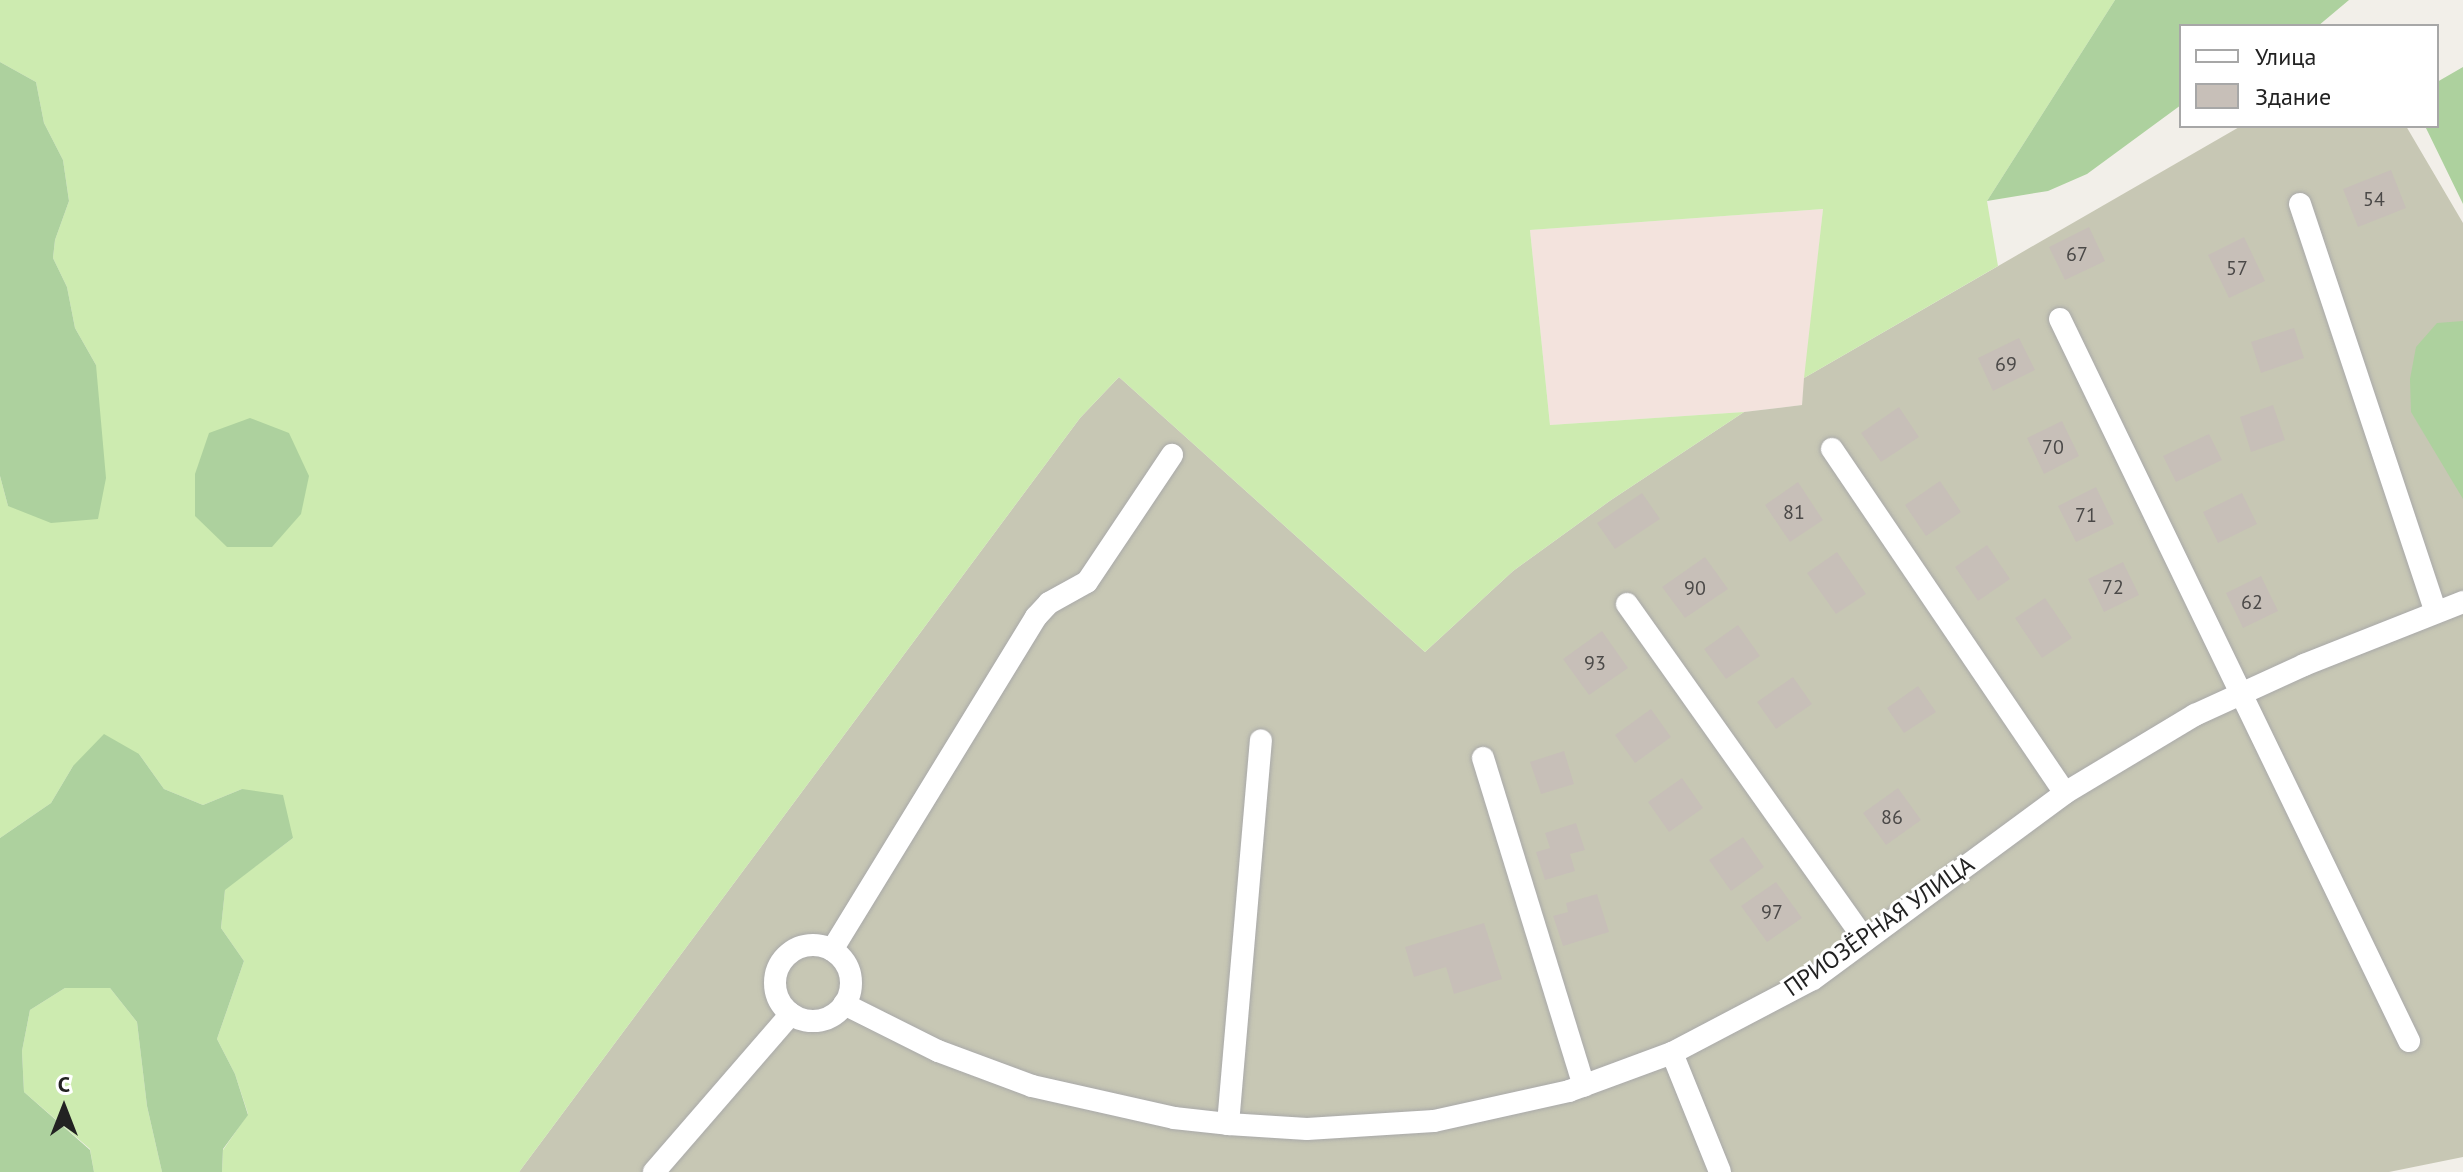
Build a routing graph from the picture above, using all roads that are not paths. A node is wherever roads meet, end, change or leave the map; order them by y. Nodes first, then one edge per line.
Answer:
1 (2300, 204) dead end
2 (2060, 319) dead end
3 (1832, 449) dead end
4 (1172, 455) dead end
5 (2463, 602) edge
6 (1627, 604) dead end
7 (2435, 611) junction
8 (2242, 693) junction
9 (1261, 740) dead end
10 (1483, 758) dead end
11 (2065, 793) junction
12 (1865, 940) junction
13 (832, 950) junction
14 (844, 1004) junction
15 (791, 1014) junction
16 (2409, 1041) dead end
17 (1672, 1053) junction
18 (1584, 1086) junction
19 (1228, 1124) junction
20 (654, 1172) edge
21 (1720, 1172) edge

1 - 7 street
2 - 8 street
3 - 11 street
4 - 13 street
5 - 7 street, ПРИОЗЁРНАЯ УЛИЦА
6 - 12 street
7 - 8 street, ПРИОЗЁРНАЯ УЛИЦА
8 - 11 street, ПРИОЗЁРНАЯ УЛИЦА
8 - 16 street
9 - 19 street
10 - 18 street
11 - 12 street, ПРИОЗЁРНАЯ УЛИЦА
12 - 17 street, ПРИОЗЁРНАЯ УЛИЦА
13 - 14 street
13 - 15 street
14 - 15 street
14 - 19 street, ПРИОЗЁРНАЯ УЛИЦА
15 - 20 street
17 - 18 street, ПРИОЗЁРНАЯ УЛИЦА
17 - 21 street
18 - 19 street, ПРИОЗЁРНАЯ УЛИЦА

